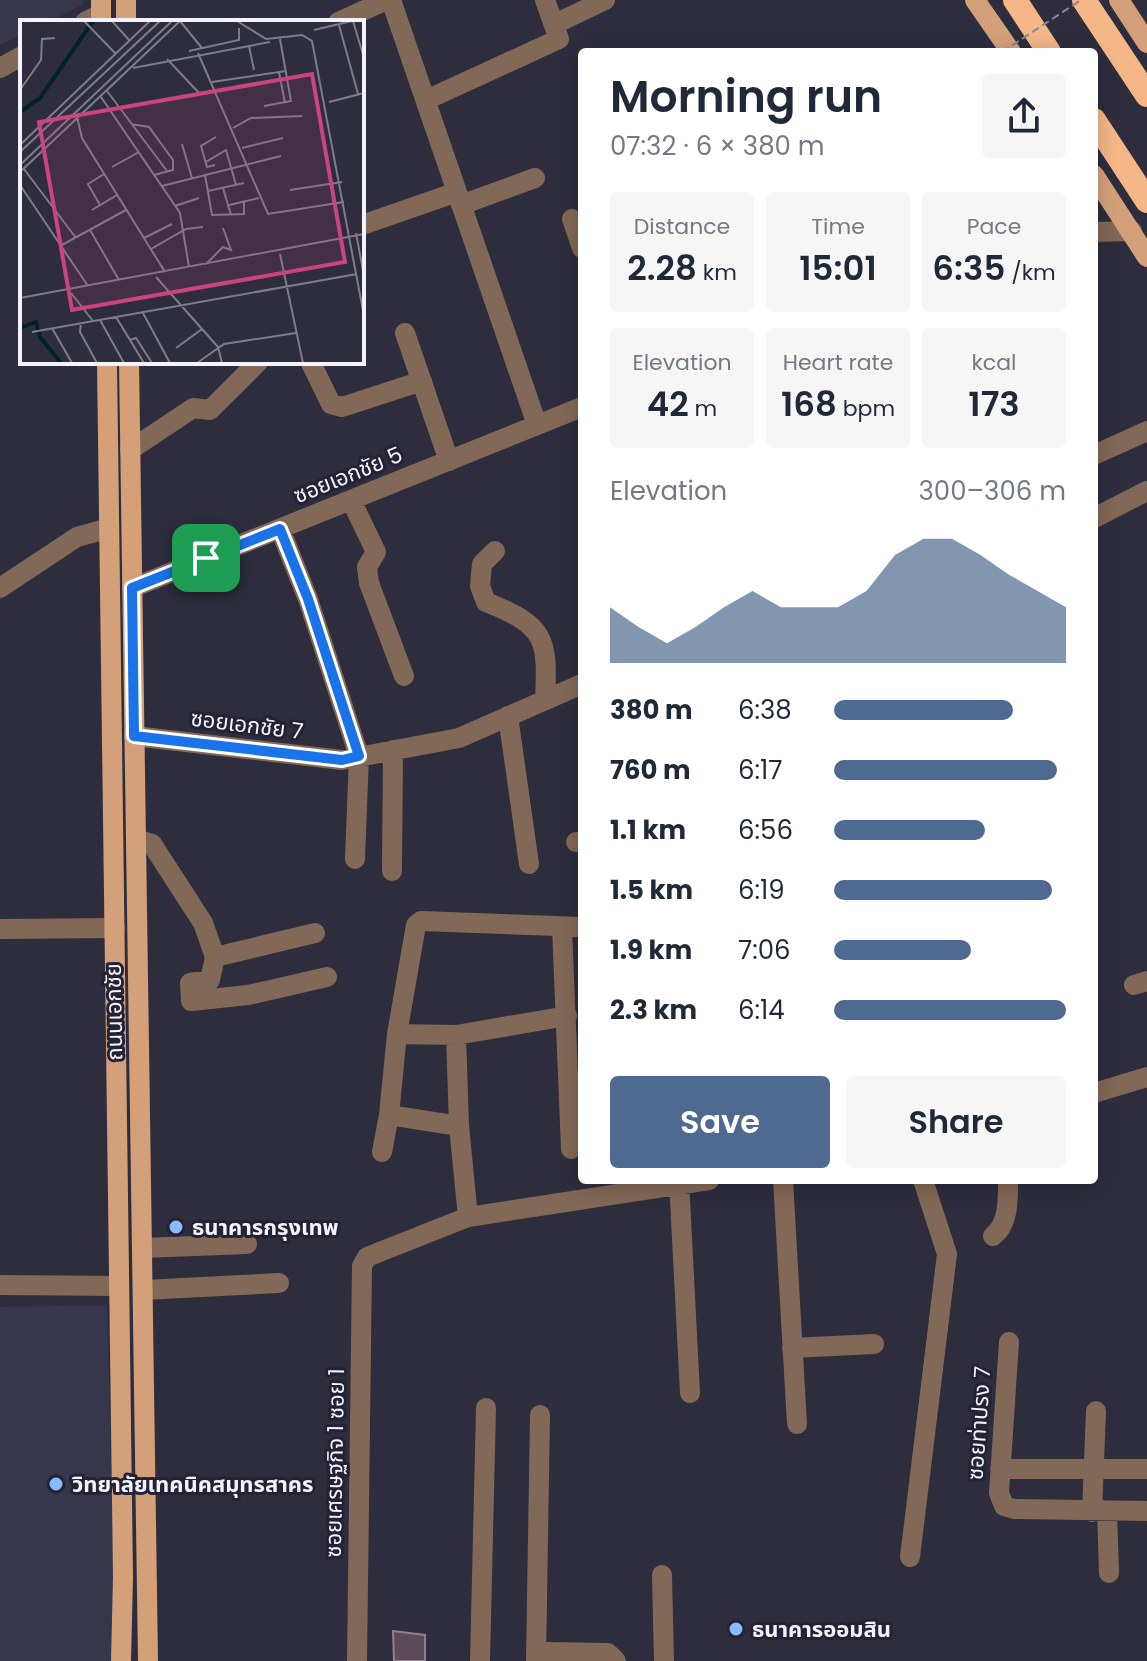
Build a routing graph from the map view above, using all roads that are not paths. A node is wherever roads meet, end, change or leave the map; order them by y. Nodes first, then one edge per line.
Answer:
1 (389, 0) edge
2 (545, 0) edge
3 (605, 0) edge
4 (975, 0) edge
5 (1015, 0) edge
6 (1082, 0) edge
7 (1119, 0) edge
8 (343, 20) edge
9 (555, 24) junction
10 (1147, 43) edge
11 (1008, 48) edge
12 (1046, 48) edge
13 (20, 57) edge
14 (0, 68) edge
15 (1147, 95) edge
16 (426, 100) junction
17 (1098, 126) edge
18 (535, 178) dead end
19 (1098, 181) edge
20 (459, 198) junction
21 (1147, 201) edge
22 (572, 219) dead end
23 (364, 224) edge
24 (1132, 231) junction
25 (1098, 232) edge
26 (578, 236) edge
27 (1147, 257) edge
28 (405, 333) dead end
29 (107, 364) edge
30 (129, 364) edge
31 (256, 364) edge
32 (311, 364) edge
33 (422, 381) junction
34 (578, 409) edge
35 (537, 425) junction
36 (1147, 431) edge
37 (130, 450) junction
38 (1098, 453) edge
39 (449, 461) junction
40 (1147, 491) edge
41 (351, 500) junction
42 (1098, 516) edge
43 (109, 528) junction
44 (280, 529) junction
45 (495, 551) dead end
46 (0, 588) edge
47 (132, 588) junction
48 (404, 676) dead end
49 (578, 686) edge
50 (545, 700) junction
51 (508, 716) junction
52 (134, 736) junction
53 (393, 750) junction
54 (359, 756) junction
55 (136, 839) junction
56 (355, 859) dead end
57 (529, 864) dead end
58 (392, 871) dead end
59 (572, 927) edge
60 (115, 928) junction
61 (0, 929) edge
62 (315, 933) dead end
63 (215, 957) junction
64 (327, 977) dead end
65 (567, 1016) junction
66 (397, 1034) junction
67 (456, 1035) junction
68 (1147, 1077) edge
69 (1098, 1092) edge
70 (575, 1098) edge
71 (389, 1115) junction
72 (459, 1126) junction
73 (571, 1149) dead end
74 (382, 1152) dead end
75 (667, 1184) edge
76 (679, 1184) edge
77 (783, 1184) edge
78 (924, 1184) edge
79 (1008, 1184) edge
80 (468, 1217) junction
81 (993, 1236) dead end
82 (247, 1244) dead end
83 (142, 1248) junction
84 (279, 1283) dead end
85 (0, 1285) edge
86 (119, 1286) junction
87 (143, 1290) junction
88 (1009, 1342) dead end
89 (874, 1344) dead end
90 (792, 1348) junction
91 (690, 1393) dead end
92 (486, 1408) dead end
93 (1096, 1411) dead end
94 (540, 1415) dead end
95 (797, 1424) dead end
96 (1000, 1469) junction
97 (1147, 1469) edge
98 (1094, 1470) junction
99 (1100, 1511) junction
100 (1147, 1511) edge
101 (910, 1557) dead end
102 (1109, 1573) dead end
103 (662, 1575) dead end
104 (542, 1656) edge
105 (121, 1661) edge
106 (148, 1661) edge
107 (357, 1661) edge
108 (480, 1661) edge
109 (616, 1661) edge
110 (664, 1661) edge

1 - 8 street
1 - 16 street
2 - 9 street
3 - 9 street
4 - 11 main road
5 - 12 highway
6 - 15 highway
7 - 10 main road
9 - 16 street
13 - 14 street
16 - 20 street
17 - 21 highway
18 - 20 street
19 - 24 main road
20 - 23 street
20 - 35 street
22 - 26 street
24 - 25 street
24 - 27 main road
28 - 33 street
29 - 43 main road, ถนนเอกชัย
30 - 37 main road, ถนนเอกชัย
31 - 37 street
32 - 33 street
33 - 39 street
34 - 35 street, ซอยเอกชัย 5
35 - 39 street, ซอยเอกชัย 5
36 - 38 street
37 - 47 main road, ถนนเอกชัย
39 - 41 street, ซอยเอกชัย 5
40 - 42 street
41 - 44 street, ซอยเอกชัย 5
41 - 48 street
43 - 46 street
43 - 60 main road, ถนนเอกชัย
44 - 47 street, ซอยเอกชัย 5
44 - 54 street
45 - 50 street
47 - 52 main road, ถนนเอกชัย
49 - 50 street, ซอยเอกชัย 7
50 - 51 street, ซอยเอกชัย 7
51 - 53 street, ซอยเอกชัย 7
51 - 57 street
52 - 54 street, ซอยเอกชัย 7
52 - 55 main road, ถนนเอกชัย
53 - 54 street, ซอยเอกชัย 7
53 - 58 street
54 - 56 street
55 - 63 street
55 - 83 main road, ถนนเอกชัย
59 - 65 street
59 - 66 street
60 - 61 street
60 - 86 main road, ถนนเอกชัย
62 - 63 street
63 - 64 street
65 - 67 street
65 - 70 street
66 - 67 street
66 - 71 street
67 - 72 street
68 - 69 street
70 - 73 street
71 - 72 street
71 - 74 street
72 - 80 street
75 - 80 street
76 - 91 street
77 - 90 street
78 - 101 street
79 - 81 street
80 - 107 street, ซอยเศรษฐกิจ 1 ซอย 1
82 - 83 street
83 - 87 main road, ถนนเอกชัย
84 - 87 street
85 - 86 street
86 - 105 main road, ถนนเอกชัย
87 - 106 main road, ถนนเอกชัย
88 - 96 street, ซอยท่าปรง 7
89 - 90 street
90 - 95 street
92 - 108 street
93 - 98 street
94 - 104 street
96 - 98 street
96 - 99 street, ซอยท่าปรง 7
97 - 98 street
98 - 99 street
99 - 100 street, ซอยท่าปรง 7
99 - 102 street
103 - 110 street
104 - 109 street

